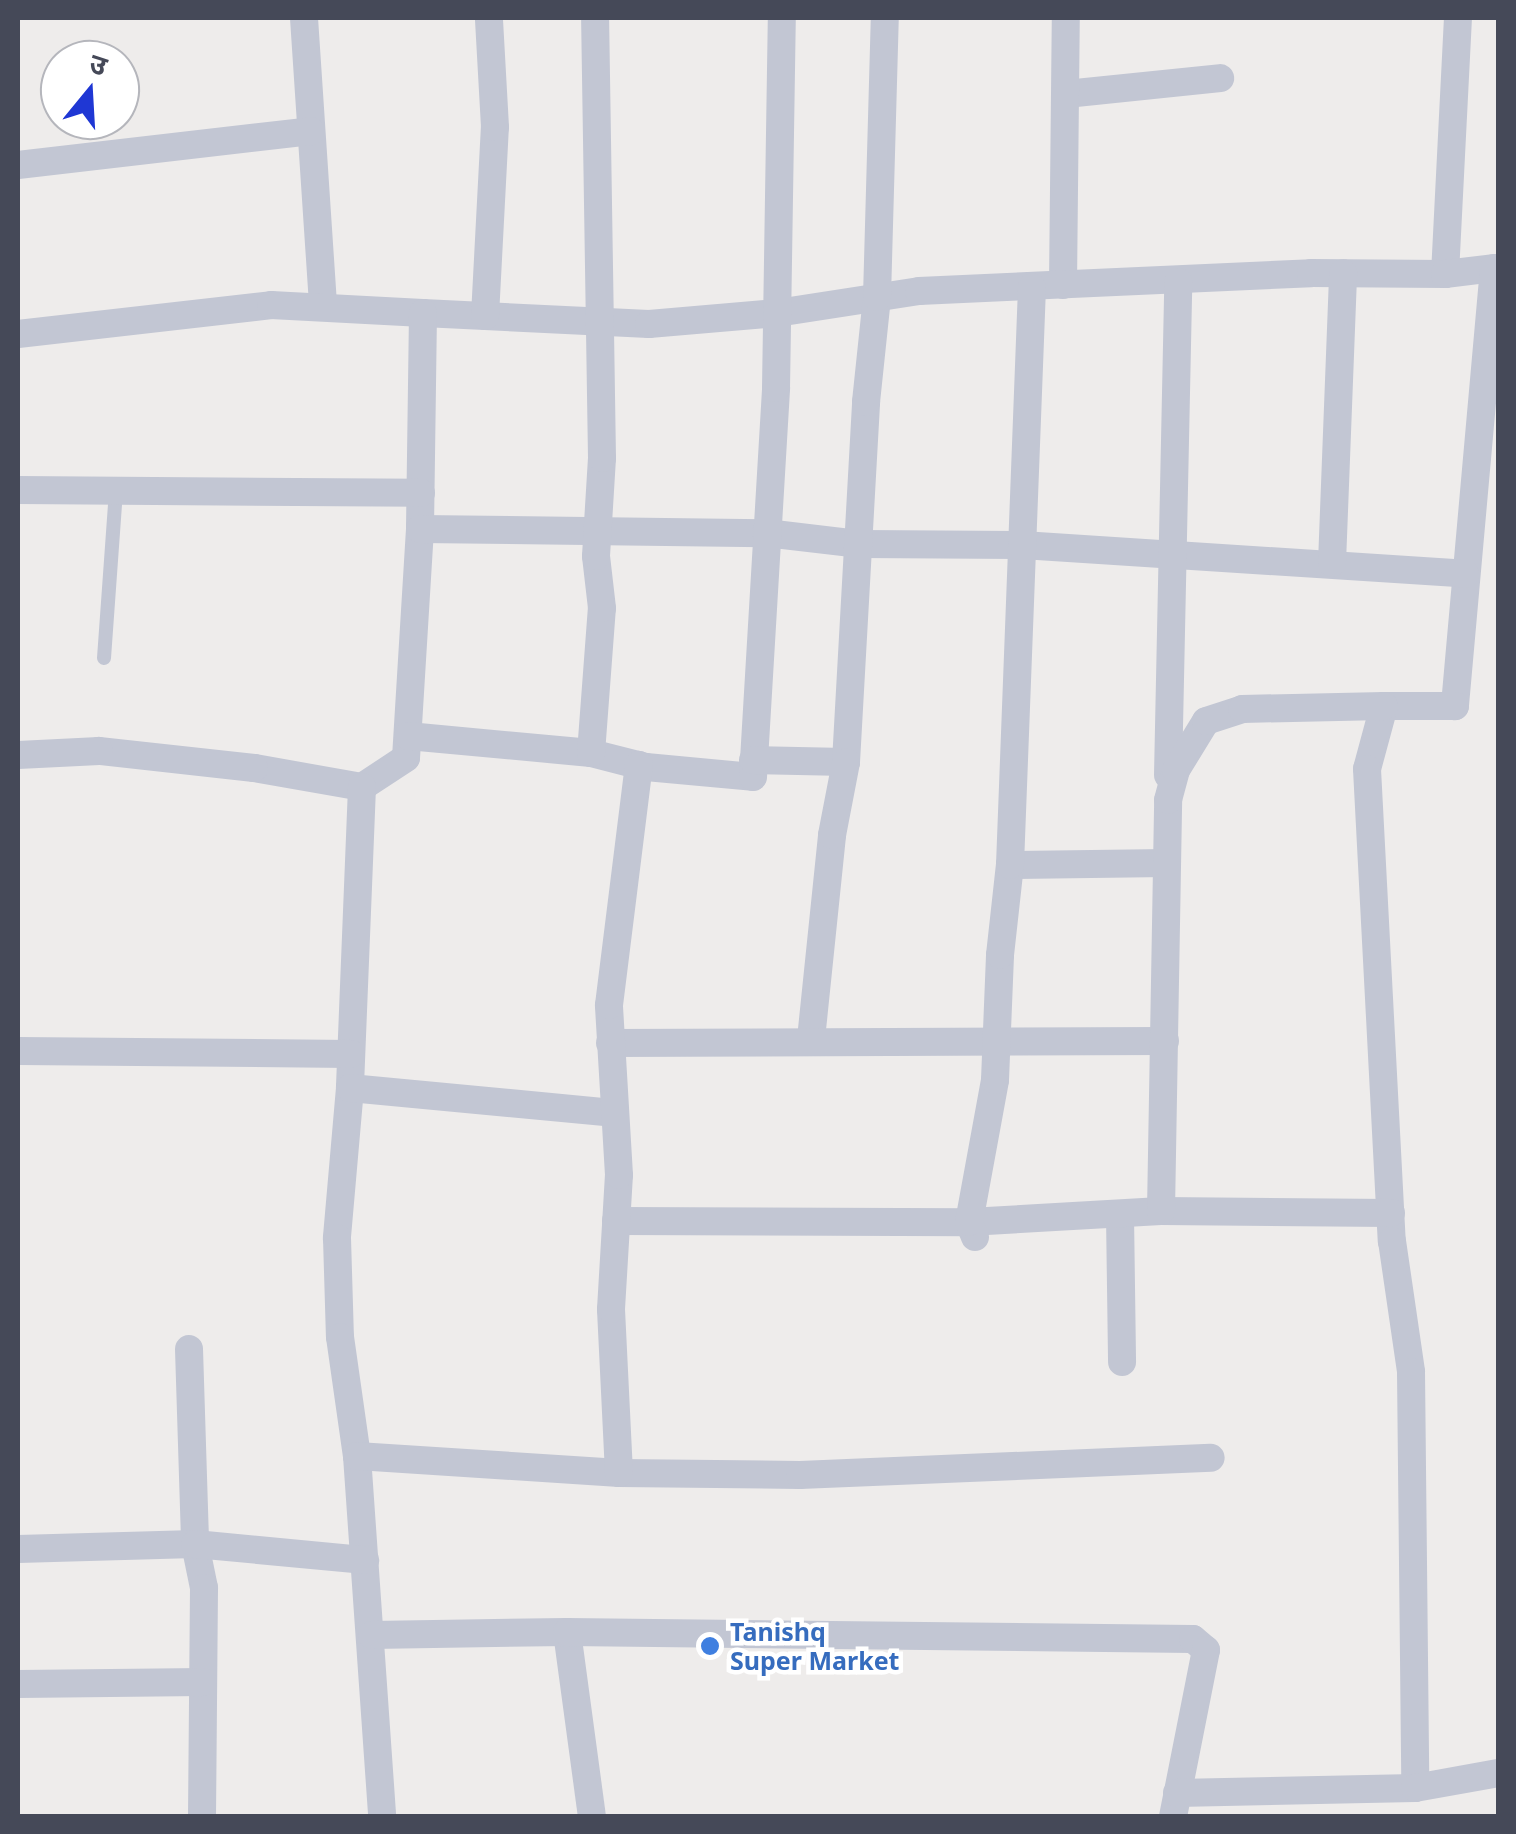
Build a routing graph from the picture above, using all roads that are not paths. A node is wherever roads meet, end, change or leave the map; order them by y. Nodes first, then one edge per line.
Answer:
1 (304, 18) edge
2 (490, 18) edge
3 (595, 18) edge
4 (782, 18) edge
5 (885, 18) edge
6 (1066, 18) edge
7 (1458, 18) edge
8 (1220, 78) dead end
9 (1066, 94) junction
10 (311, 131) junction
11 (18, 165) edge
12 (1496, 268) edge
13 (1343, 273) junction
14 (1445, 274) junction
15 (1178, 282) junction
16 (1064, 284) junction
17 (1032, 287) junction
18 (877, 297) junction
19 (323, 305) junction
20 (423, 313) junction
21 (777, 313) junction
22 (485, 316) junction
23 (600, 322) junction
24 (18, 334) edge
25 (18, 490) edge
26 (116, 491) junction
27 (420, 493) junction
28 (420, 529) junction
29 (597, 529) junction
30 (766, 533) junction
31 (860, 544) junction
32 (1022, 545) junction
33 (1171, 554) junction
34 (1332, 563) junction
35 (1465, 574) junction
36 (104, 658) dead end
37 (1384, 706) junction
38 (408, 736) junction
39 (592, 752) junction
40 (18, 755) edge
41 (754, 760) junction
42 (846, 762) junction
43 (638, 765) junction
44 (362, 787) junction
45 (1168, 800) junction
46 (1167, 863) junction
47 (1010, 865) junction
48 (811, 1039) junction
49 (997, 1040) junction
50 (1165, 1041) junction
51 (610, 1044) junction
52 (18, 1051) edge
53 (351, 1054) junction
54 (350, 1088) junction
55 (614, 1113) junction
56 (1161, 1212) junction
57 (1391, 1213) junction
58 (1120, 1215) junction
59 (616, 1221) junction
60 (973, 1231) junction
61 (190, 1350) dead end
62 (1122, 1362) dead end
63 (357, 1456) junction
64 (1211, 1458) dead end
65 (619, 1472) junction
66 (194, 1544) junction
67 (18, 1548) edge
68 (366, 1560) junction
69 (567, 1632) junction
70 (372, 1635) junction
71 (203, 1682) junction
72 (18, 1684) edge
73 (1498, 1773) edge
74 (1415, 1788) junction
75 (1175, 1804) edge
76 (202, 1816) edge
77 (382, 1816) edge
78 (592, 1816) edge

1 - 10 street
2 - 22 street
3 - 23 street
4 - 21 street
5 - 18 street
6 - 9 street
7 - 14 street
8 - 9 street
9 - 16 street
10 - 11 street
10 - 19 street
12 - 14 street
12 - 35 street
13 - 14 street
13 - 15 street
13 - 34 street
15 - 16 street
15 - 33 street
16 - 17 street
17 - 18 street
17 - 32 street
18 - 21 street
18 - 31 street
19 - 20 street
19 - 24 street
20 - 22 street
20 - 27 street
21 - 23 street
21 - 30 street
22 - 23 street
23 - 29 street
25 - 26 street
26 - 27 street
26 - 36 lane
27 - 28 street
28 - 29 street
28 - 38 street
29 - 30 street
29 - 39 street
30 - 31 street
30 - 41 street
31 - 32 street
31 - 42 street
32 - 33 street
32 - 47 street
33 - 34 street
33 - 45 street
34 - 35 street
35 - 37 street
37 - 45 street
37 - 57 street
38 - 39 street
38 - 44 street
39 - 43 street
40 - 44 street
41 - 42 street
41 - 43 street
42 - 48 street
43 - 51 street
44 - 53 street
45 - 46 street
46 - 47 street
46 - 50 street
47 - 49 street
48 - 49 street
48 - 51 street
49 - 50 street
49 - 60 street
50 - 56 street
51 - 55 street
52 - 53 street
53 - 54 street
54 - 55 street
54 - 63 street
55 - 59 street
56 - 57 street
56 - 58 street
57 - 74 street
58 - 60 street
58 - 62 street
59 - 60 street
59 - 65 street
61 - 66 street
63 - 65 street
63 - 68 street
64 - 65 street
66 - 67 street
66 - 68 street
66 - 71 street
68 - 70 street
69 - 70 street
69 - 75 street
69 - 78 street
70 - 77 street
71 - 72 street
71 - 76 street
73 - 74 street
74 - 75 street

